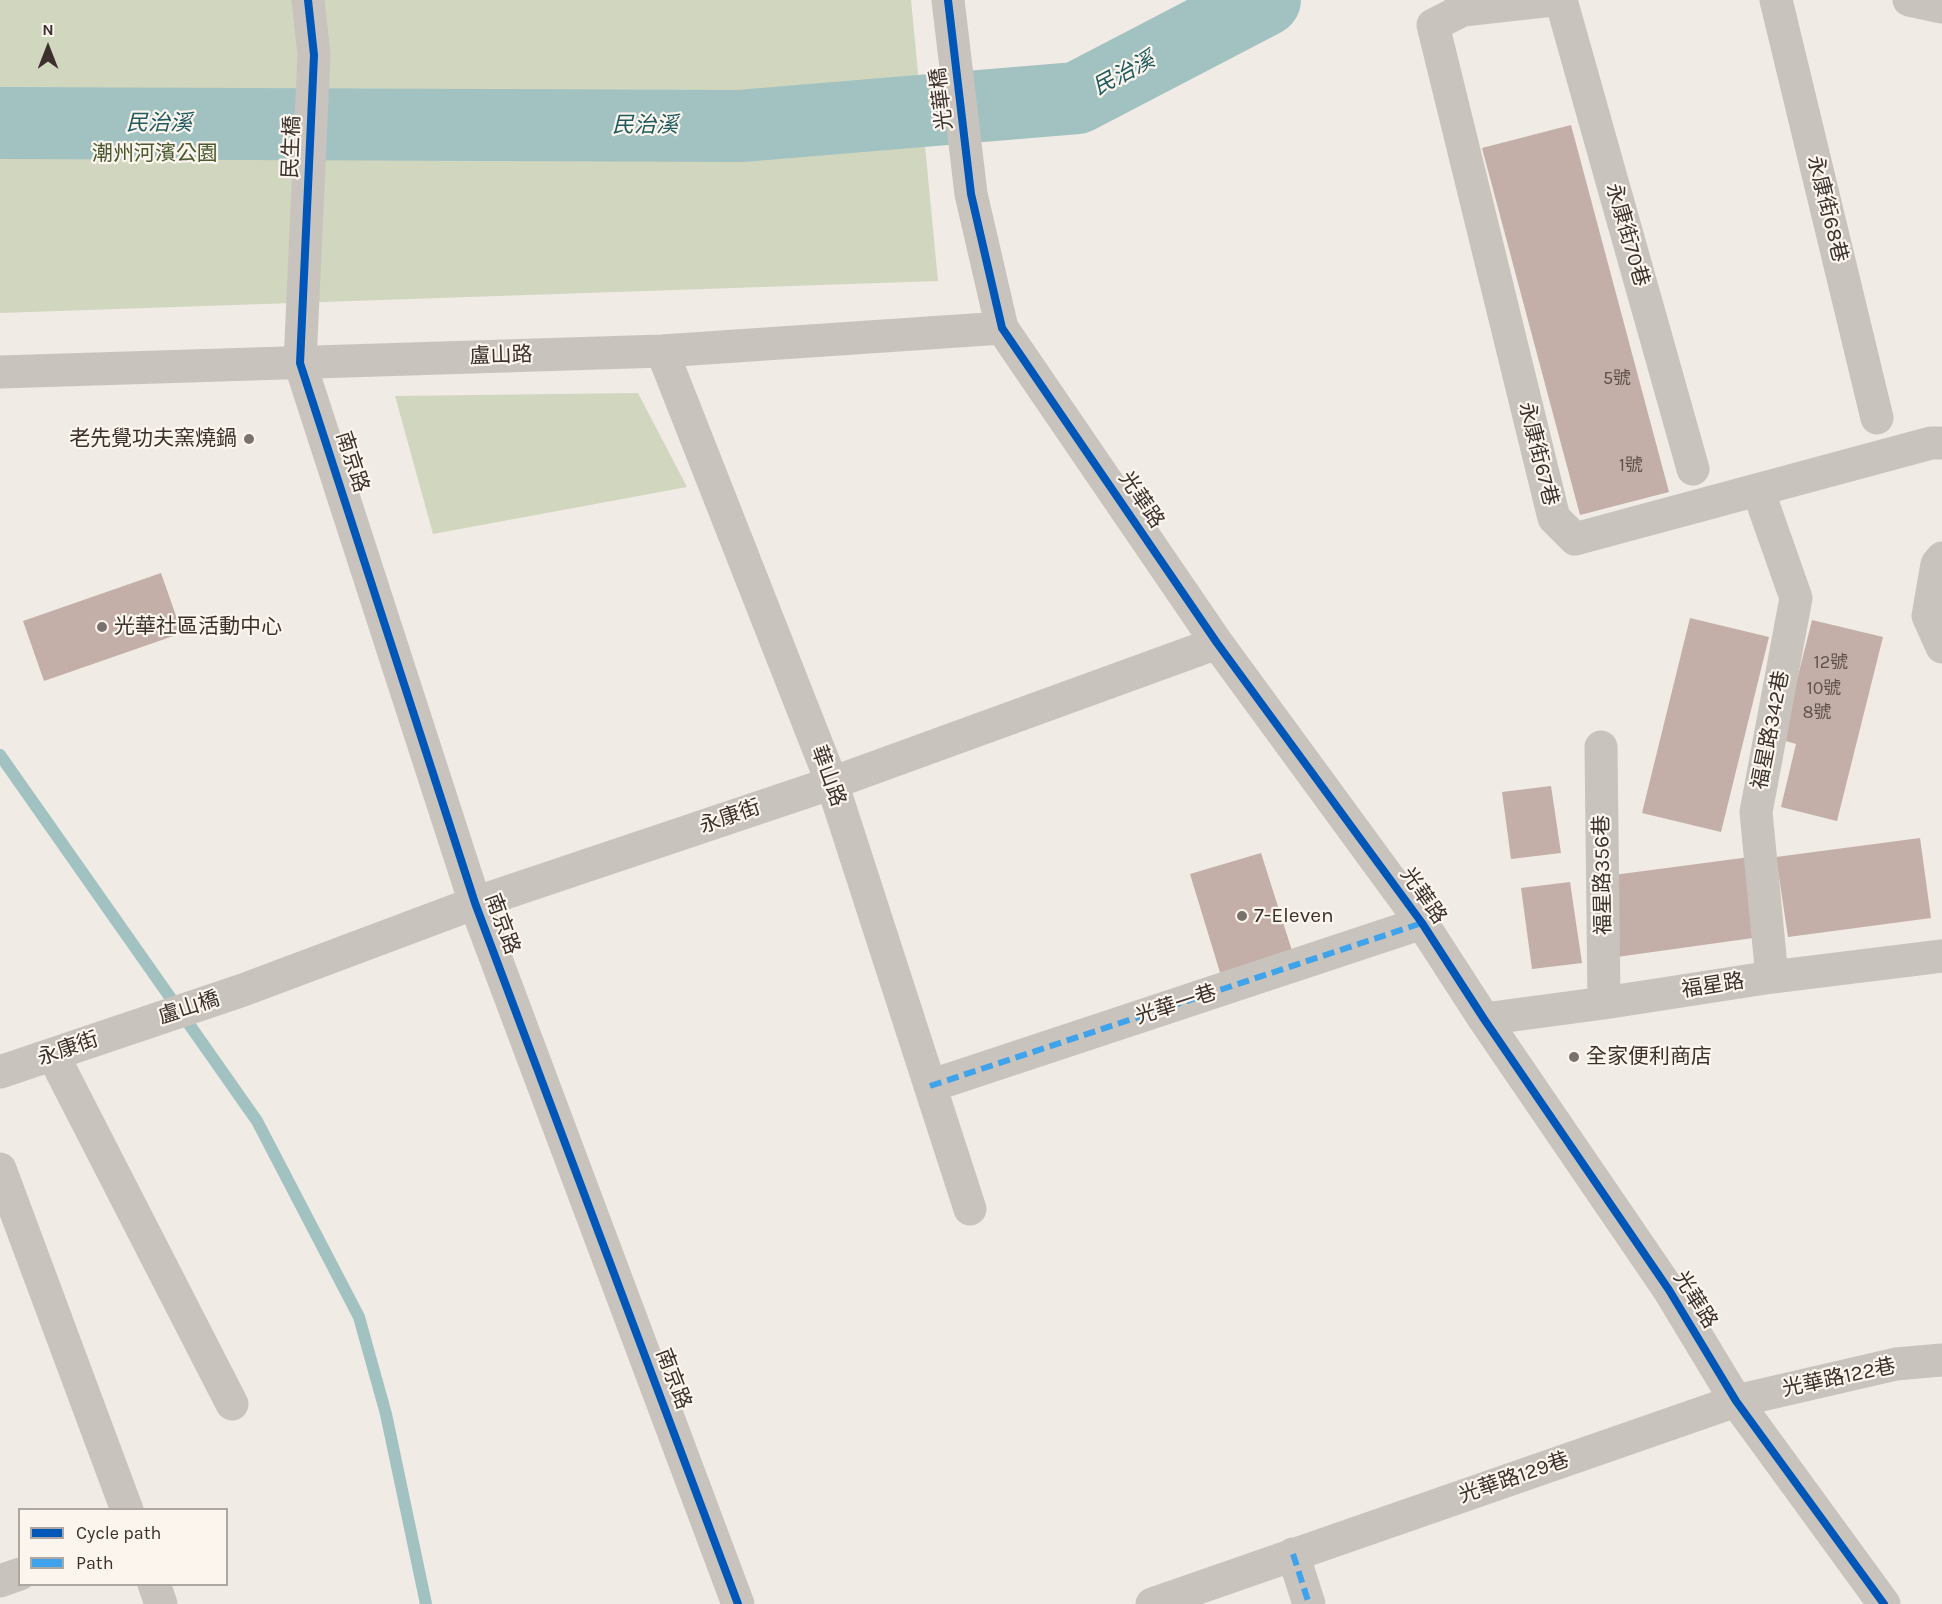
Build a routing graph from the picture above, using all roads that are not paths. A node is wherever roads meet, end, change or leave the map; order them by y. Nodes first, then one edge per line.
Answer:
1 (308, 0) edge
2 (948, 0) edge
3 (1553, 0) edge
4 (1562, 0) edge
5 (1776, 0) edge
6 (1909, 0) edge
7 (1462, 5) edge
8 (1942, 7) edge
9 (971, 194) joint
10 (307, 240) joint
11 (1002, 328) junction
12 (662, 351) junction
13 (300, 363) junction
14 (0, 372) edge
15 (1877, 418) dead end
16 (1942, 443) edge
17 (1693, 469) dead end
18 (1758, 490) junction
19 (1942, 558) edge
20 (1217, 643) junction
21 (1942, 647) edge
22 (1601, 747) dead end
23 (832, 783) junction
24 (475, 903) junction
25 (1422, 923) junction
26 (1942, 956) edge
27 (1772, 977) junction
28 (243, 990) joint
29 (1604, 1003) junction
30 (1484, 1019) junction
31 (135, 1026) joint
32 (52, 1054) junction
33 (0, 1072) edge
34 (930, 1086) junction
35 (0, 1168) edge
36 (970, 1209) dead end
37 (1942, 1360) edge
38 (1736, 1401) junction
39 (232, 1404) dead end
40 (126, 1508) edge
41 (1293, 1554) junction
42 (18, 1575) edge
43 (0, 1581) edge
44 (155, 1586) edge
45 (162, 1604) edge
46 (738, 1604) edge
47 (1152, 1604) edge
48 (1309, 1604) edge
49 (1884, 1604) edge

1 - 10 street, 民生橋
2 - 9 street, 光華橋
3 - 7 street
4 - 17 street, 永康街70巷
5 - 15 street, 永康街68巷
6 - 8 street
7 - 18 street, 永康街67巷
9 - 11 street, 光華路
10 - 13 street, 南京路
11 - 12 street, 盧山路
11 - 20 street, 光華路
12 - 13 street, 盧山路
12 - 23 street, 華山路
13 - 14 street, 盧山路
13 - 24 street, 南京路
16 - 18 street, 永康街67巷
18 - 27 street, 福星路342巷
19 - 21 street
20 - 23 street, 永康街
20 - 25 street, 光華路
22 - 29 street, 福星路356巷
23 - 24 street, 永康街
23 - 34 street, 華山路
24 - 28 street, 永康街
24 - 46 street, 南京路
25 - 30 street, 光華路
25 - 34 street, 光華一巷
26 - 27 street, 福星路
27 - 29 street, 福星路
28 - 31 street, 盧山橋
29 - 30 street, 福星路
30 - 38 street, 光華路
31 - 32 street, 永康街
32 - 33 street, 永康街
32 - 39 street
34 - 36 street, 華山路
35 - 40 street
37 - 38 street, 光華路122巷
38 - 41 street, 光華路129巷
38 - 49 street, 光華路
41 - 47 street, 光華路129巷
41 - 48 street
42 - 43 street
44 - 45 street

